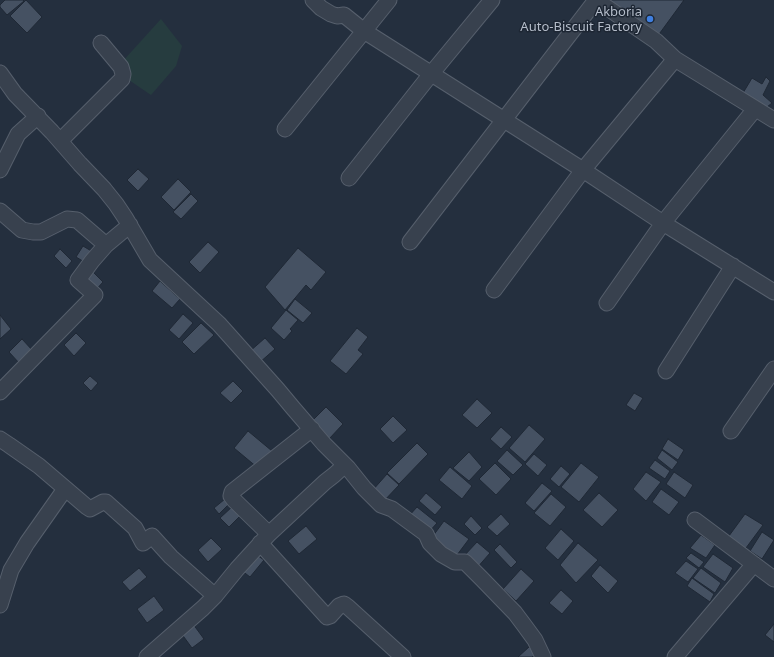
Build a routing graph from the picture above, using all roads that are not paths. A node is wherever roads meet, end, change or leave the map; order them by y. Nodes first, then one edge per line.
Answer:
1 (313, 0) edge
2 (389, 0) edge
3 (492, 0) edge
4 (596, 0) edge
5 (364, 31) junction
6 (101, 43) dead end
7 (675, 59) junction
8 (0, 73) edge
9 (431, 74) junction
10 (755, 109) junction
11 (38, 116) junction
12 (504, 120) junction
13 (774, 120) edge
14 (285, 129) dead end
15 (60, 141) junction
16 (0, 170) edge
17 (583, 170) junction
18 (349, 178) dead end
19 (0, 212) edge
20 (663, 223) junction
21 (130, 225) junction
22 (410, 242) dead end
23 (106, 245) junction
24 (733, 266) junction
25 (494, 290) dead end
26 (774, 292) edge
27 (607, 303) dead end
28 (774, 369) edge
29 (666, 371) dead end
30 (0, 392) edge
31 (312, 429) junction
32 (731, 431) dead end
33 (0, 439) edge
34 (345, 465) junction
35 (65, 489) junction
36 (695, 520) dead end
37 (264, 539) junction
38 (754, 564) junction
39 (774, 579) edge
40 (215, 596) junction
41 (0, 605) edge
42 (147, 657) edge
43 (403, 657) edge
44 (543, 657) edge
45 (675, 657) edge

1 - 5 street
2 - 5 street
3 - 9 street
4 - 7 street
4 - 12 street
5 - 9 street
5 - 14 street
6 - 15 street
7 - 10 street
7 - 17 street
8 - 11 street
9 - 12 street
9 - 18 street
10 - 13 street
10 - 20 street
11 - 15 street
11 - 16 street
12 - 17 street
12 - 22 street
15 - 21 street
17 - 20 street
17 - 25 street
19 - 23 street
20 - 24 street
20 - 27 street
21 - 23 street
21 - 31 street
23 - 30 street
24 - 26 street
24 - 29 street
28 - 32 street
31 - 34 street
31 - 37 street
33 - 35 street
34 - 37 street
34 - 44 street
35 - 40 street
35 - 41 street
36 - 38 street
37 - 40 street
37 - 43 street
38 - 39 street
38 - 45 street
40 - 42 street

